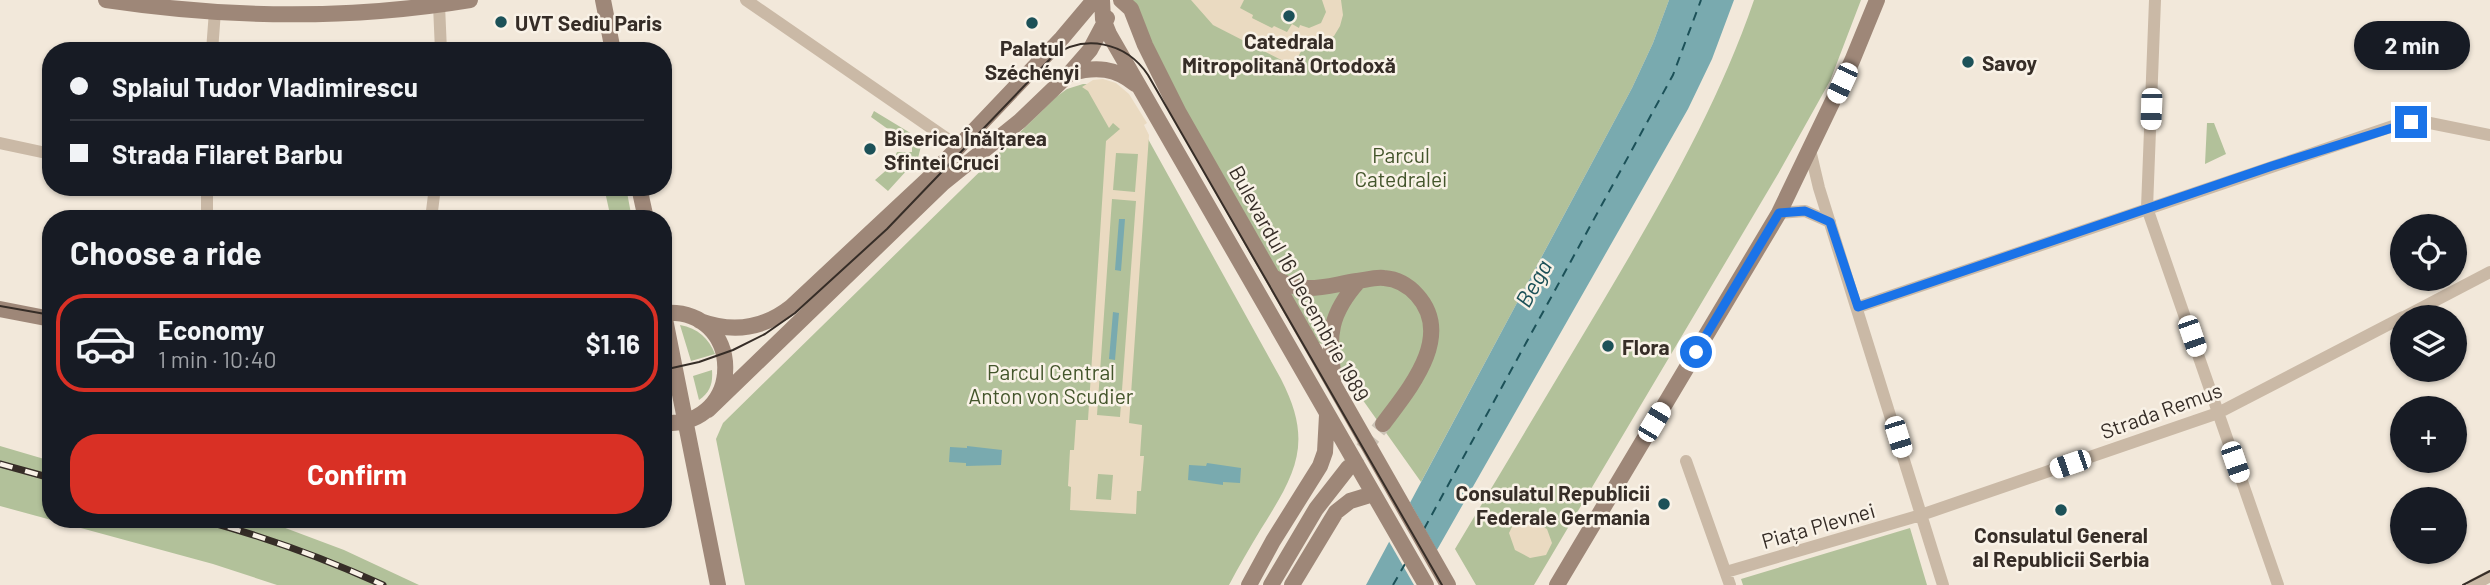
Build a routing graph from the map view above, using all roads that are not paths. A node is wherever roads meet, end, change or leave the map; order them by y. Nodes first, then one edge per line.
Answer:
1 (106, 0) edge
2 (470, 0) edge
3 (603, 0) edge
4 (746, 0) edge
5 (1118, 0) edge
6 (1132, 0) edge
7 (1877, 0) edge
8 (2155, 0) edge
9 (1096, 1) edge
10 (439, 5) junction
11 (215, 11) junction
12 (1136, 21) junction
13 (1105, 23) junction
14 (213, 42) edge
15 (441, 42) edge
16 (611, 42) edge
17 (1069, 74) junction
18 (1145, 95) junction
19 (2490, 135) edge
20 (0, 143) edge
21 (959, 147) junction
22 (1810, 150) junction
23 (42, 152) edge
24 (2147, 208) junction
25 (1779, 213) junction
26 (1830, 222) junction
27 (2490, 272) edge
28 (1273, 278) junction
29 (1359, 281) junction
30 (2426, 305) edge
31 (1858, 307) junction
32 (0, 309) edge
33 (672, 312) edge
34 (42, 317) edge
35 (700, 321) junction
36 (2390, 324) edge
37 (672, 356) edge
38 (1337, 391) junction
39 (708, 410) junction
40 (1327, 413) junction
41 (2218, 413) junction
42 (685, 422) junction
43 (672, 423) edge
44 (1383, 424) tunnel mouth
45 (1686, 461) dead end
46 (1348, 468) tunnel mouth
47 (1372, 492) junction
48 (1921, 515) junction
49 (2490, 576) edge
50 (1728, 579) edge
51 (1448, 584) edge
52 (718, 585) edge
53 (1249, 585) edge
54 (1270, 585) edge
55 (1293, 585) edge
56 (1426, 585) edge
57 (1557, 585) edge
58 (1944, 585) edge
59 (2278, 585) edge
60 (2473, 585) edge

1 - 11 main road
2 - 10 main road
3 - 16 main road
4 - 21 street
5 - 12 main road, Bulevardul 16 Decembrie 1989
5 - 13 main road
6 - 12 main road
7 - 22 main road
8 - 24 street
9 - 13 main road, Bulevardul 16 Decembrie 1989
9 - 21 main road
10 - 11 main road
10 - 15 street
11 - 14 street
12 - 28 main road, Bulevardul 16 Decembrie 1989
13 - 17 main road
13 - 18 main road, Bulevardul 16 Decembrie 1989
17 - 18 main road
17 - 39 main road
18 - 40 main road, Bulevardul 16 Decembrie 1989
19 - 24 street
20 - 23 street
21 - 35 main road
22 - 25 main road
22 - 26 street
24 - 31 street
24 - 41 street
25 - 26 street
25 - 57 main road
26 - 31 street
27 - 30 street, Strada Remus
28 - 29 main road
28 - 38 main road, Bulevardul 16 Decembrie 1989
29 - 38 main road
29 - 44 main road
31 - 48 street
32 - 34 main road
33 - 35 main road
35 - 39 main road
36 - 41 street, Strada Remus
37 - 42 main road
38 - 51 main road, Bulevardul 16 Decembrie 1989
39 - 42 main road
40 - 47 main road, Bulevardul 16 Decembrie 1989
40 - 53 main road
41 - 48 street, Strada Remus
41 - 59 street
42 - 43 main road
42 - 52 main road
45 - 50 street
46 - 54 main road
47 - 55 main road
47 - 56 main road, Bulevardul 16 Decembrie 1989
48 - 50 street, Piața Plevnei
48 - 58 street
49 - 60 street

